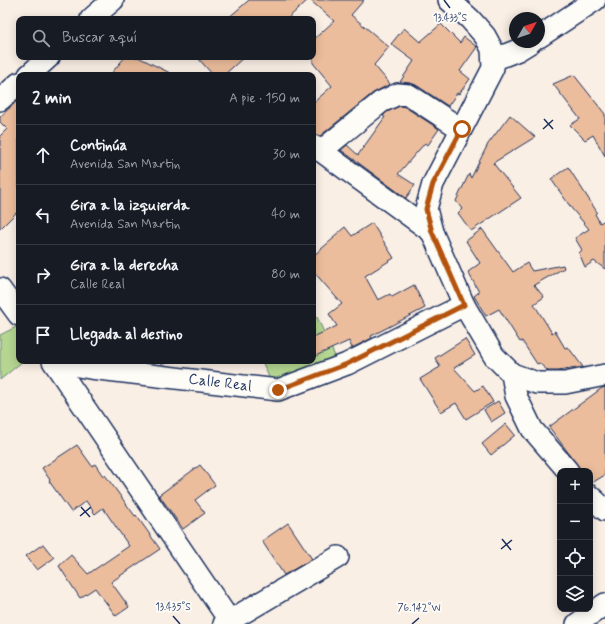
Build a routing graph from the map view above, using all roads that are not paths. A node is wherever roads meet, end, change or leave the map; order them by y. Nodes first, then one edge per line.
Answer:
1 (113, 0) edge
2 (449, 0) edge
3 (595, 0) edge
4 (94, 16) edge
5 (545, 33) edge
6 (521, 48) edge
7 (46, 60) edge
8 (493, 60) junction
9 (32, 72) edge
10 (16, 87) edge
11 (0, 100) edge
12 (462, 129) junction
13 (317, 148) edge
14 (432, 232) junction
15 (0, 289) edge
16 (464, 305) junction
17 (16, 311) edge
18 (55, 364) edge
19 (66, 364) edge
20 (512, 374) junction
21 (605, 375) edge
22 (565, 468) edge
23 (593, 499) edge
24 (605, 510) edge
25 (338, 557) dead end
26 (605, 604) edge
27 (226, 622) edge
28 (577, 624) edge

1 - 4 street
2 - 8 street
3 - 5 street
6 - 8 street
7 - 9 street
8 - 12 street
10 - 11 street
12 - 13 street
12 - 14 street
13 - 14 street
14 - 16 street
15 - 17 street
16 - 19 street, Calle Real
16 - 20 street
18 - 27 street
20 - 21 street
20 - 22 street
23 - 24 street
25 - 27 street
26 - 28 street

